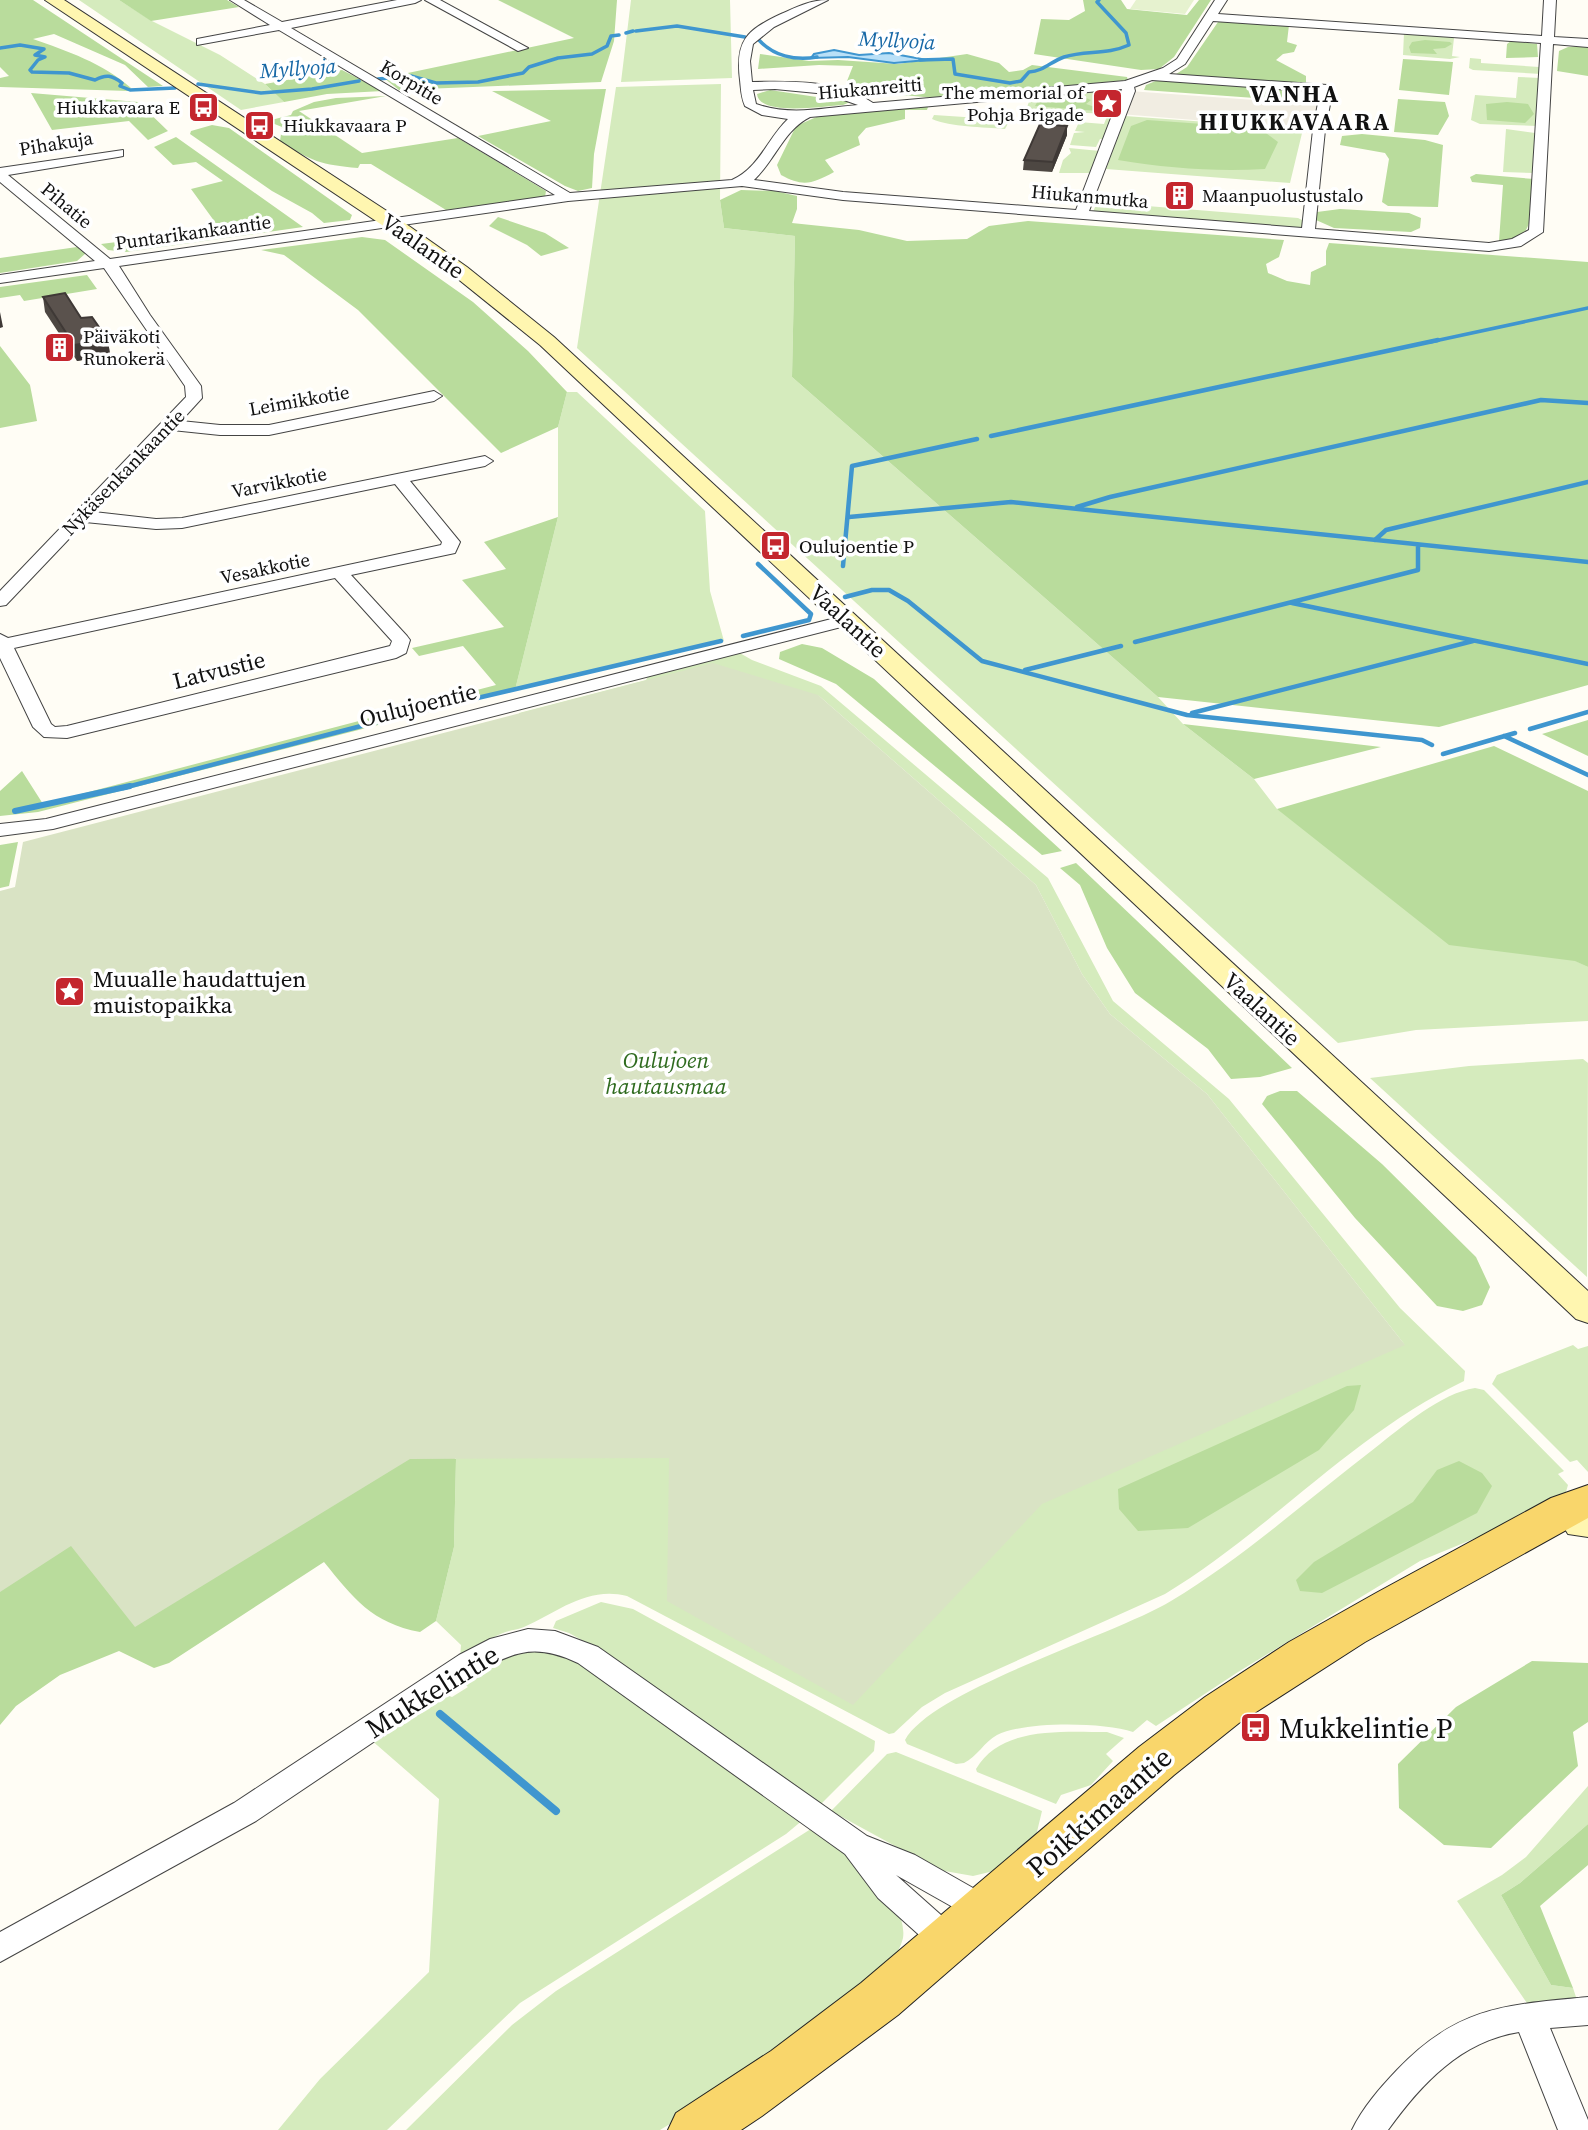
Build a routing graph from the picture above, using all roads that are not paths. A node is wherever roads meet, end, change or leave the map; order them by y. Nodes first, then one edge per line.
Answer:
1 (53, 0) edge
2 (236, 0) edge
3 (415, 0) edge
4 (431, 0) edge
5 (822, 0) edge
6 (1222, 0) edge
7 (1550, 0) edge
8 (1210, 17) junction
9 (280, 26) junction
10 (1548, 40) junction
11 (201, 42) dead end
12 (1588, 43) edge
13 (522, 48) dead end
14 (1151, 77) junction
15 (1127, 85) junction
16 (746, 86) junction
17 (868, 106) junction
18 (797, 117) junction
19 (118, 153) dead end
20 (0, 173) edge
21 (742, 181) junction
22 (568, 197) junction
23 (1081, 215) junction
24 (392, 223) junction
25 (1308, 233) junction
26 (109, 264) junction
27 (0, 279) edge
28 (434, 396) dead end
29 (170, 425) junction
30 (485, 461) dead end
31 (398, 479) junction
32 (80, 516) junction
33 (341, 574) junction
34 (0, 601) edge
35 (847, 620) junction
36 (1, 643) edge
37 (0, 831) edge
38 (1588, 1311) edge
39 (1573, 1518) edge
40 (856, 1844) junction
41 (967, 1926) junction
42 (0, 1948) edge
43 (1588, 2011) edge
44 (1529, 2017) junction
45 (695, 2130) edge
46 (1369, 2130) edge
47 (1575, 2130) edge

1 - 24 street, Vaalantie
2 - 9 street, Korpitie
3 - 9 street
4 - 13 street
5 - 16 street
6 - 8 street, Hiukanreitti
7 - 10 street, Hiukanmutka
8 - 10 street
8 - 14 street, Hiukanreitti
9 - 11 street
9 - 22 street, Korpitie
10 - 12 street
10 - 25 street, Hiukanmutka
14 - 15 street, Hiukanreitti
14 - 25 street
15 - 17 street, Hiukanreitti
15 - 23 street
16 - 17 street
16 - 18 street
17 - 18 street, Hiukanreitti
18 - 21 street, Hiukanreitti
19 - 20 street, Pihakuja
20 - 26 street, Pihatie
21 - 22 street
21 - 23 street, Hiukanmutka
22 - 24 street
23 - 25 street, Hiukanmutka
24 - 26 street, Puntarikankaantie
24 - 35 street, Vaalantie
26 - 27 street, Puntarikankaantie
26 - 29 street, Nykäsenkankaantie
28 - 29 street, Leimikkotie
29 - 32 street, Nykäsenkankaantie
30 - 31 street, Varvikkotie
31 - 32 street, Varvikkotie
31 - 33 street, Vesakkotie
32 - 34 street, Nykäsenkankaantie
33 - 36 street, Vesakkotie
33 - 36 street, Latvustie
35 - 37 street, Oulujoentie
35 - 38 street, Vaalantie
39 - 41 main road, Poikkimaantie
40 - 41 street, Mukkelintie
40 - 41 street, Mukkelintie
40 - 42 street, Mukkelintie
41 - 45 main road, Poikkimaantie
43 - 44 street
44 - 46 street
44 - 47 street

